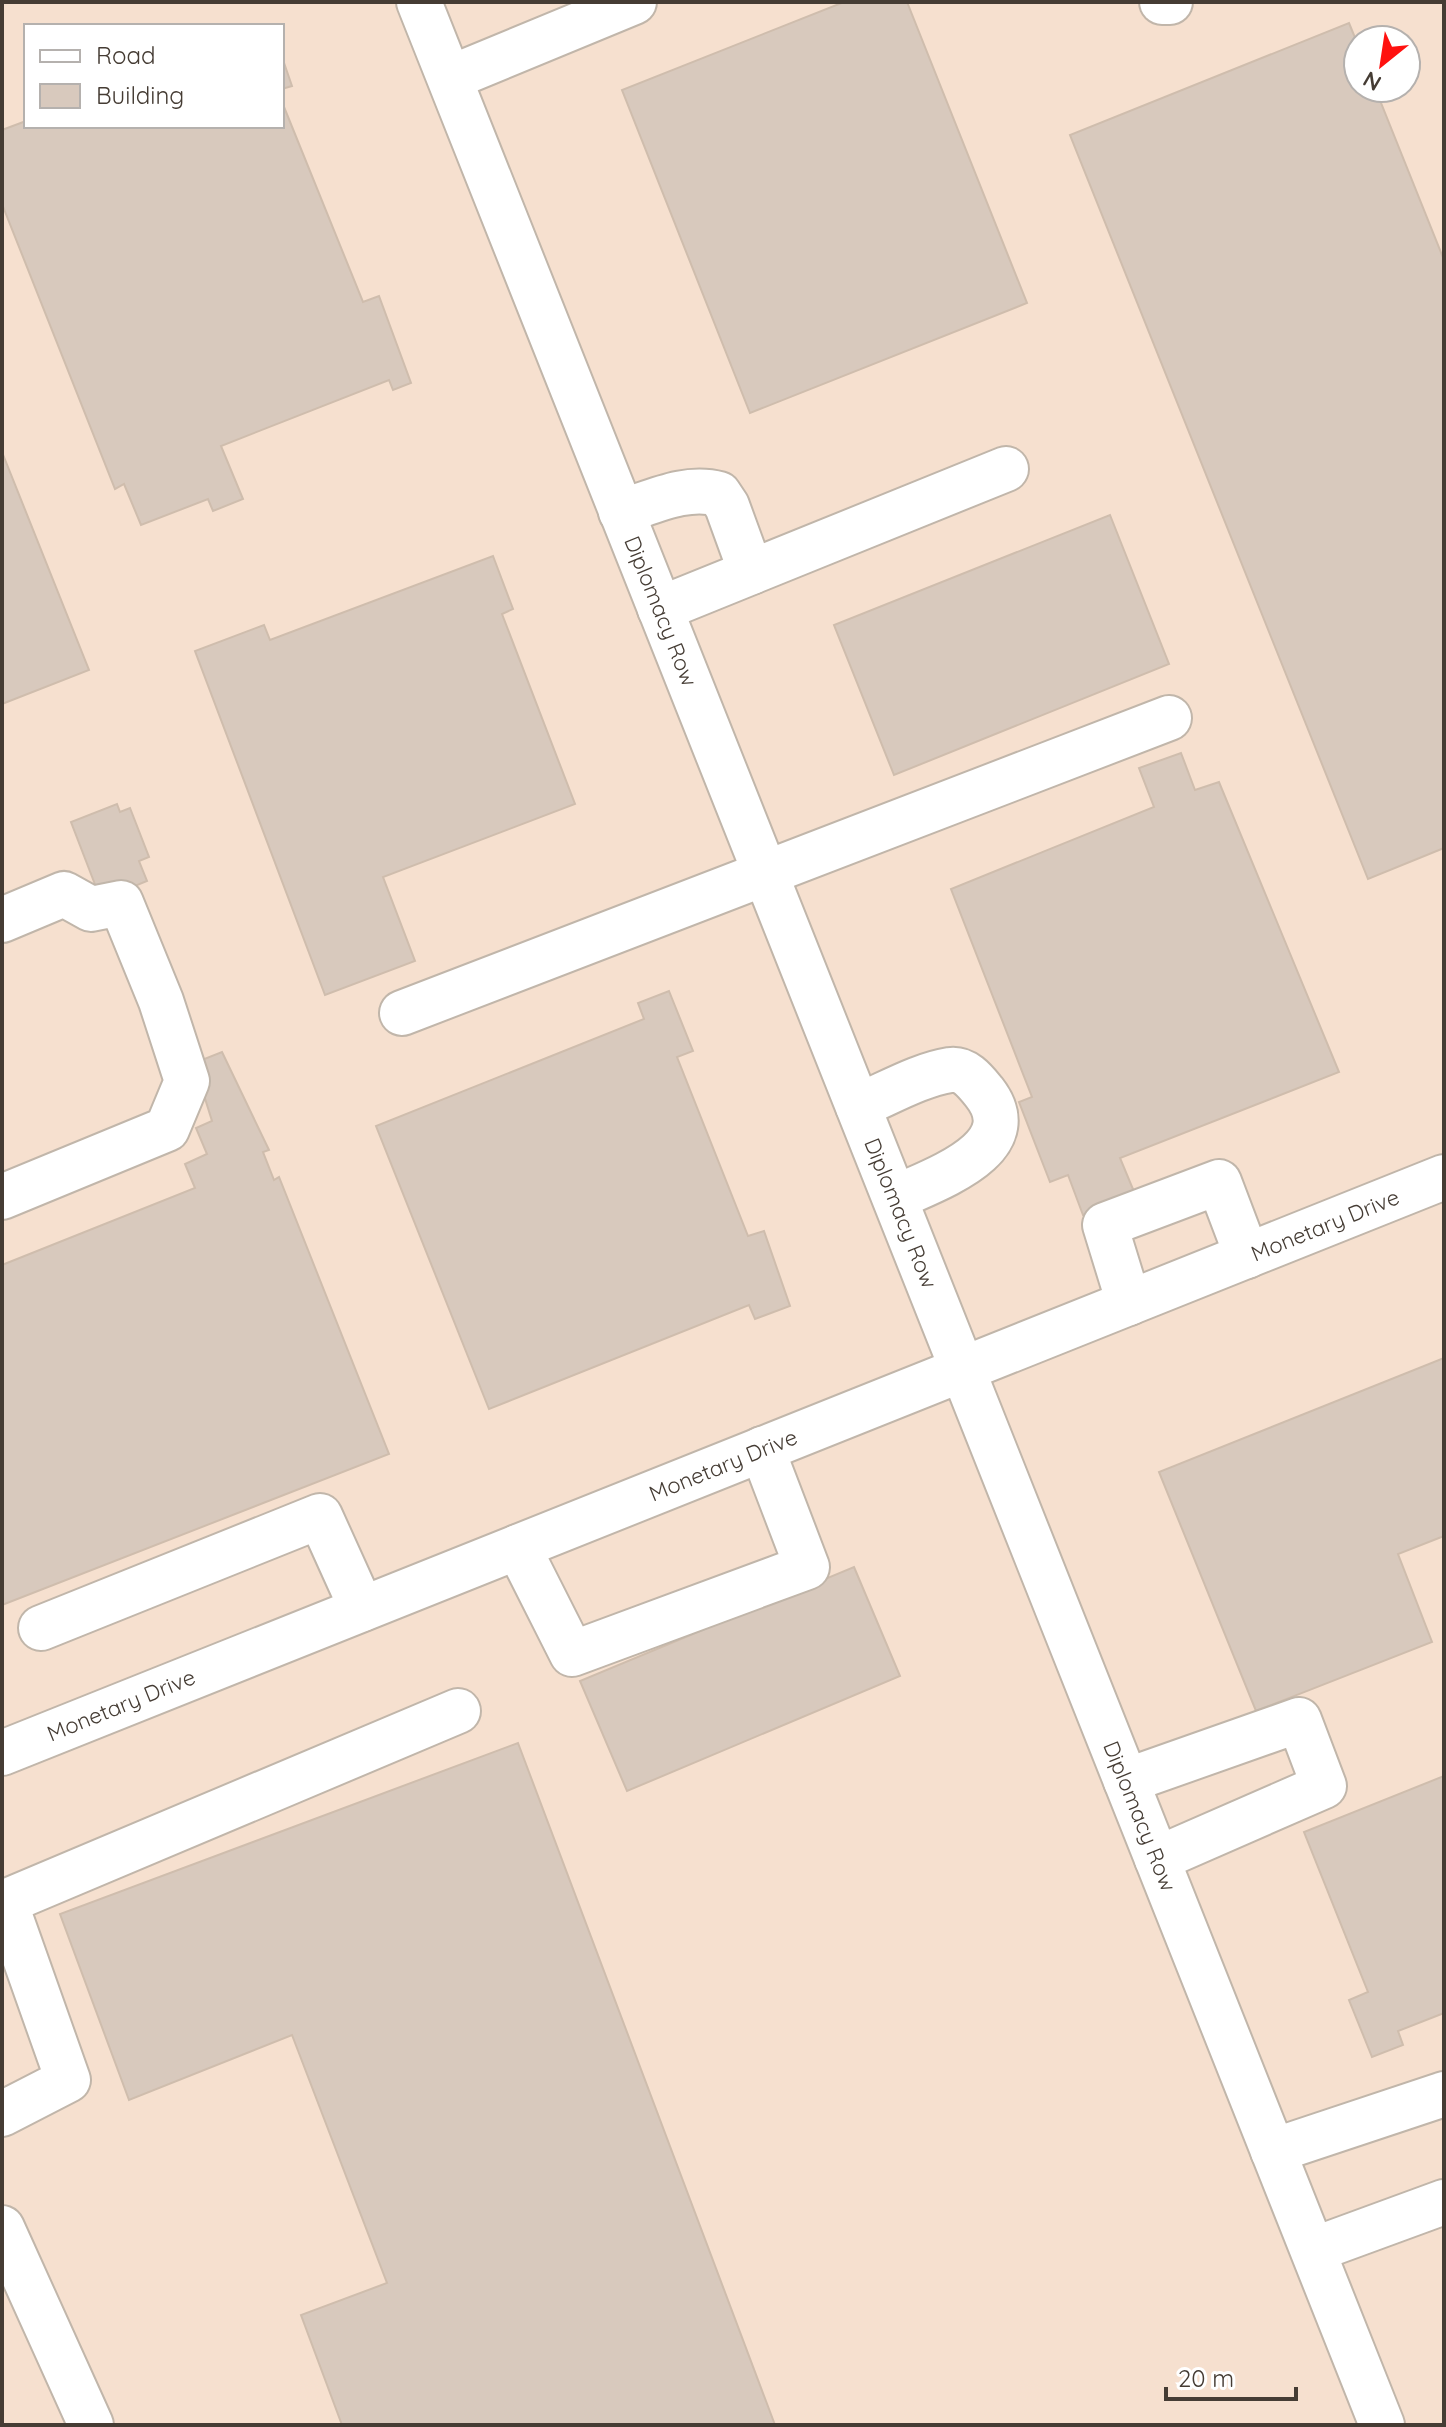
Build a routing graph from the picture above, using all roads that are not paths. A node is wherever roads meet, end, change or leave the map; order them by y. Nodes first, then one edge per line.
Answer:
1 (419, 2) edge
2 (634, 2) edge
3 (1162, 2) edge
4 (1170, 2) edge
5 (450, 78) junction
6 (1006, 469) dead end
7 (621, 512) junction
8 (751, 572) junction
9 (660, 609) junction
10 (1169, 718) dead end
11 (765, 872) junction
12 (2, 920) edge
13 (402, 1013) dead end
14 (858, 1106) junction
15 (1444, 1177) edge
16 (2, 1197) edge
17 (895, 1198) junction
18 (1247, 1256) junction
19 (1129, 1303) junction
20 (962, 1369) junction
21 (762, 1449) junction
22 (518, 1547) junction
23 (362, 1609) junction
24 (41, 1628) dead end
25 (458, 1711) dead end
26 (2, 1753) edge
27 (1126, 1781) junction
28 (1157, 1859) junction
29 (1444, 2094) edge
30 (2, 2114) edge
31 (1273, 2151) junction
32 (1444, 2202) edge
33 (2, 2228) edge
34 (1313, 2250) junction
35 (91, 2425) edge
36 (1382, 2425) edge

1 - 5 street, Diplomacy Row
2 - 5 street
3 - 4 street
5 - 7 street, Diplomacy Row
6 - 8 street
7 - 8 street
7 - 9 street, Diplomacy Row
8 - 9 street
9 - 11 street, Diplomacy Row
10 - 11 street
11 - 13 street
11 - 14 street, Diplomacy Row
12 - 16 street
14 - 17 street, Diplomacy Row
14 - 17 street
15 - 18 street, Monetary Drive
17 - 20 street, Diplomacy Row
18 - 19 street, Monetary Drive
18 - 19 street
19 - 20 street, Monetary Drive
20 - 21 street, Monetary Drive
20 - 27 street, Diplomacy Row
21 - 22 street, Monetary Drive
21 - 22 street
22 - 23 street, Monetary Drive
23 - 24 street
23 - 26 street, Monetary Drive
25 - 30 street
27 - 28 street, Diplomacy Row
27 - 28 street
28 - 31 street, Diplomacy Row
29 - 31 street
31 - 34 street, Diplomacy Row
32 - 34 street
33 - 35 street
34 - 36 street, Diplomacy Row

